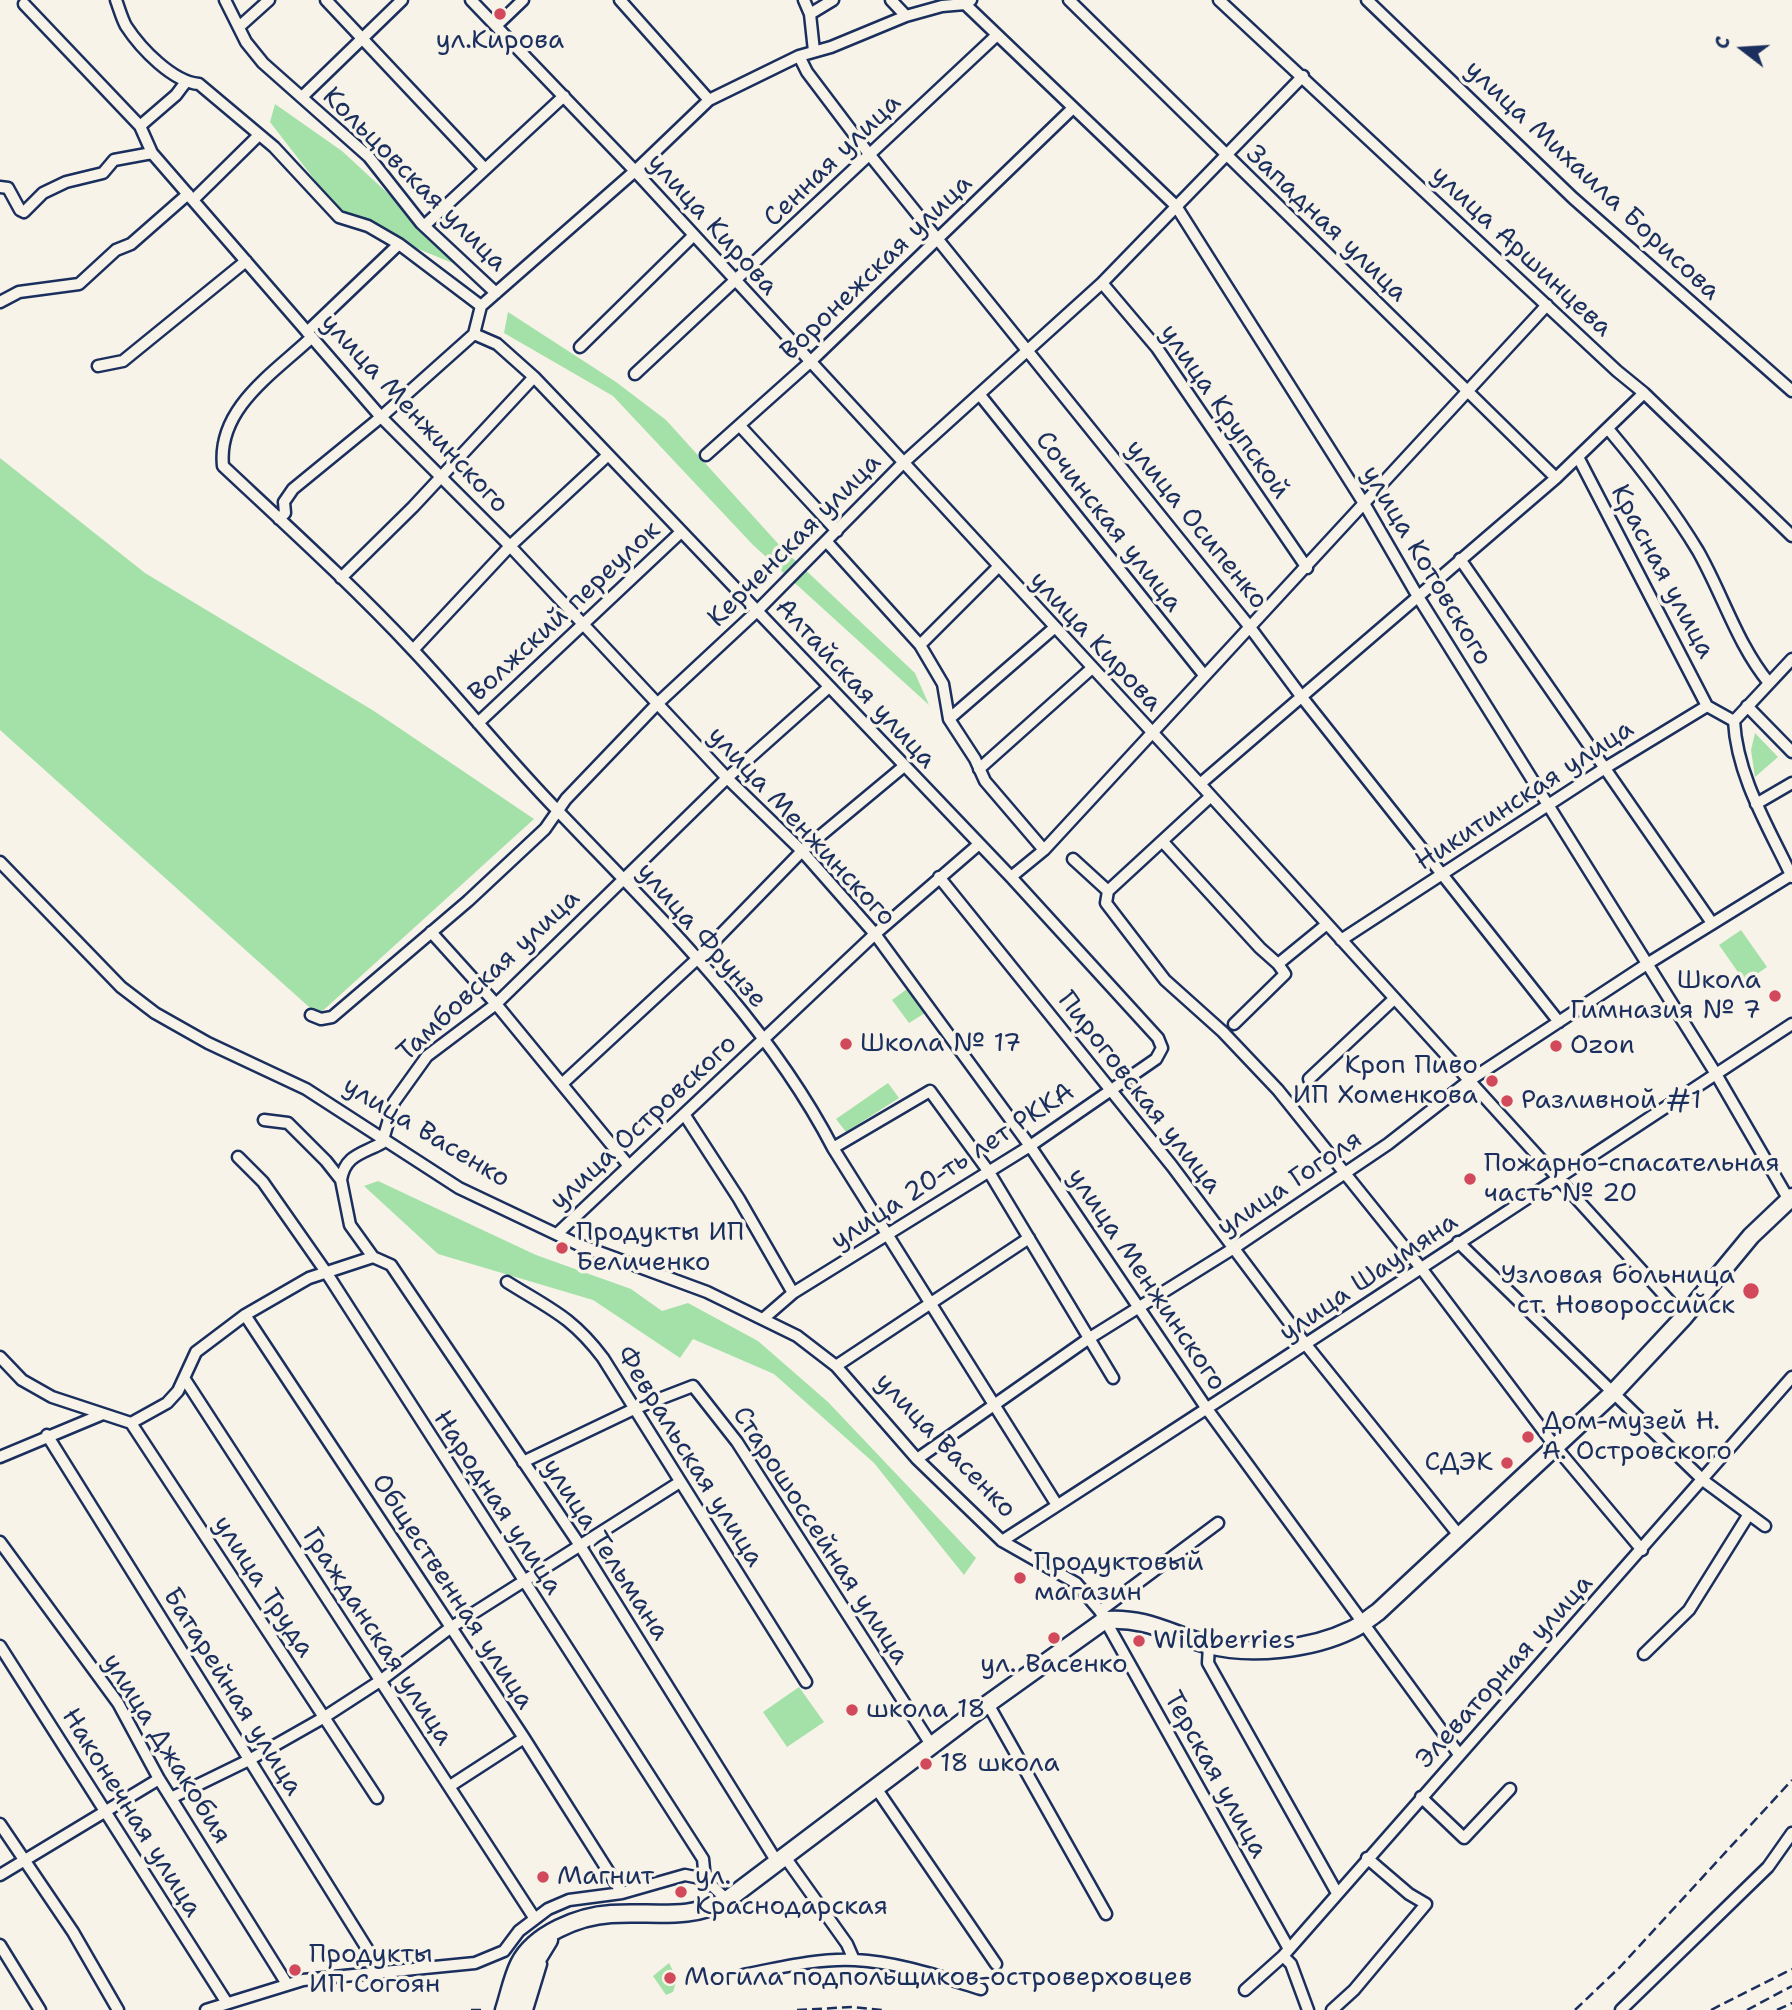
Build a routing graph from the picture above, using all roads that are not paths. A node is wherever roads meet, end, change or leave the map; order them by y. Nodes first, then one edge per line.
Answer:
1 (116, 0) edge
2 (225, 0) edge
3 (269, 0) edge
4 (326, 0) edge
5 (402, 0) edge
6 (471, 0) edge
7 (523, 0) edge
8 (620, 0) edge
9 (804, 0) edge
10 (833, 0) edge
11 (891, 0) edge
12 (1069, 0) edge
13 (1367, 0) edge
14 (1222, 1) edge
15 (968, 2) edge
16 (24, 4) dead end
17 (810, 14) junction
18 (906, 16) junction
19 (497, 25) junction
20 (239, 27) junction
21 (997, 35) junction
22 (361, 37) junction
23 (814, 51) junction
24 (799, 56) junction
25 (1303, 76) junction
26 (185, 83) junction
27 (564, 96) junction
28 (302, 97) junction
29 (709, 100) junction
30 (1073, 108) junction
31 (140, 127) junction
32 (258, 136) junction
33 (152, 153) junction
34 (869, 154) junction
35 (1225, 156) junction
36 (485, 169) junction
37 (635, 171) junction
38 (0, 187) edge
39 (191, 197) junction
40 (1176, 206) junction
41 (425, 226) junction
42 (693, 236) junction
43 (938, 238) junction
44 (399, 244) junction
45 (246, 261) junction
46 (735, 283) junction
47 (1102, 283) junction
48 (496, 293) junction
49 (0, 303) edge
50 (1547, 305) junction
51 (481, 306) junction
52 (474, 334) junction
53 (310, 335) junction
54 (580, 347) dead end
55 (1028, 348) junction
56 (809, 363) junction
57 (97, 366) dead end
58 (635, 374) dead end
59 (534, 377) junction
60 (1469, 390) junction
61 (1792, 391) edge
62 (1644, 393) junction
63 (980, 395) junction
64 (381, 417) junction
65 (740, 426) junction
66 (1609, 430) junction
67 (706, 455) dead end
68 (607, 456) junction
69 (1578, 457) junction
70 (902, 464) junction
71 (439, 475) junction
72 (1556, 478) junction
73 (1365, 505) junction
74 (279, 519) junction
75 (837, 531) junction
76 (681, 532) junction
77 (1792, 536) edge
78 (826, 541) junction
79 (510, 546) junction
80 (1460, 559) junction
81 (998, 567) junction
82 (1307, 568) junction
83 (341, 578) junction
84 (1417, 595) junction
85 (757, 611) junction
86 (582, 626) junction
87 (1249, 626) junction
88 (1054, 628) junction
89 (920, 645) junction
90 (413, 650) junction
91 (1792, 659) edge
92 (1091, 669) junction
93 (1204, 675) junction
94 (1769, 683) junction
95 (829, 687) junction
96 (1301, 696) junction
97 (657, 704) junction
98 (1707, 706) junction
99 (1748, 706) junction
100 (949, 719) junction
101 (1734, 721) junction
102 (478, 723) junction
103 (1149, 733) junction
104 (1792, 752) edge
105 (903, 767) junction
106 (1605, 768) junction
107 (979, 769) junction
108 (727, 778) junction
109 (1792, 783) edge
110 (1200, 784) junction
111 (1211, 796) junction
112 (1756, 804) junction
113 (1549, 807) junction
114 (558, 811) junction
115 (1163, 842) junction
116 (978, 845) junction
117 (1044, 850) junction
118 (802, 851) junction
119 (1787, 856) edge
120 (0, 862) edge
121 (1075, 862) dead end
122 (1442, 873) junction
123 (1792, 876) edge
124 (939, 877) junction
125 (1011, 877) junction
126 (625, 878) junction
127 (1108, 891) junction
128 (1712, 923) junction
129 (1327, 924) junction
130 (431, 932) junction
131 (875, 934) junction
132 (1341, 940) junction
133 (697, 959) junction
134 (1278, 964) junction
135 (1647, 964) junction
136 (1394, 999) junction
137 (496, 1003) junction
138 (311, 1015) dead end
139 (1559, 1022) junction
140 (1234, 1024) dead end
141 (1792, 1024) edge
142 (763, 1040) junction
143 (1162, 1048) joint
144 (1716, 1074) junction
145 (1309, 1079) dead end
146 (1470, 1080) junction
147 (563, 1083) junction
148 (1111, 1090) junction
149 (684, 1114) junction
150 (264, 1120) dead end
151 (385, 1138) junction
152 (1030, 1146) junction
153 (833, 1148) junction
154 (238, 1157) dead end
155 (629, 1167) junction
156 (989, 1172) junction
157 (1342, 1172) junction
158 (341, 1180) junction
159 (1559, 1180) junction
160 (1790, 1198) edge
161 (889, 1233) junction
162 (557, 1234) junction
163 (1028, 1238) junction
164 (1458, 1242) junction
165 (1234, 1248) junction
166 (373, 1257) junction
167 (1420, 1268) junction
168 (326, 1272) junction
169 (507, 1282) dead end
170 (793, 1293) junction
171 (931, 1302) junction
172 (1140, 1307) junction
173 (245, 1315) junction
174 (1684, 1317) junction
175 (763, 1319) junction
176 (1088, 1339) junction
177 (1307, 1346) junction
178 (0, 1357) edge
179 (836, 1366) junction
180 (1792, 1377) edge
181 (184, 1378) junction
182 (1112, 1378) dead end
183 (1614, 1392) junction
184 (995, 1403) junction
185 (636, 1408) junction
186 (1207, 1409) junction
187 (103, 1414) junction
188 (131, 1423) junction
189 (47, 1435) junction
190 (1554, 1445) junction
191 (0, 1457) edge
192 (917, 1459) junction
193 (523, 1462) junction
194 (1704, 1481) junction
195 (680, 1482) junction
196 (1057, 1505) junction
197 (1749, 1514) junction
198 (1217, 1523) dead end
199 (1765, 1525) dead end
200 (1458, 1534) junction
201 (1002, 1541) junction
202 (0, 1542) edge
203 (579, 1544) junction
204 (1642, 1550) junction
205 (522, 1581) junction
206 (1102, 1616) junction
207 (1362, 1623) junction
208 (450, 1628) junction
209 (1209, 1645) junction
210 (0, 1646) edge
211 (1644, 1654) dead end
212 (380, 1681) junction
213 (806, 1682) dead end
214 (988, 1704) junction
215 (323, 1718) junction
216 (524, 1738) junction
217 (932, 1746) junction
218 (1458, 1753) junction
219 (249, 1760) junction
220 (159, 1779) junction
221 (450, 1786) junction
222 (876, 1788) junction
223 (1510, 1789) dead end
224 (173, 1797) junction
225 (1421, 1797) junction
226 (377, 1798) dead end
227 (105, 1811) junction
228 (0, 1824) edge
229 (1792, 1833) edge
230 (24, 1858) junction
231 (1367, 1858) junction
232 (781, 1860) junction
233 (0, 1875) edge
234 (705, 1879) junction
235 (622, 1893) junction
236 (1337, 1894) junction
237 (727, 1900) junction
238 (1105, 1914) dead end
239 (535, 1919) junction
240 (553, 1932) junction
241 (0, 1945) edge
242 (1286, 1953) junction
243 (854, 1959) junction
244 (996, 1964) dead end
245 (381, 1970) junction
246 (743, 1975) dead end
247 (287, 1984) junction
248 (981, 1989) dead end
249 (1245, 1990) dead end
250 (227, 2003) junction
251 (40, 2010) edge
252 (118, 2010) edge
253 (206, 2010) edge
254 (505, 2010) edge
255 (516, 2010) edge
256 (527, 2010) edge
257 (1308, 2010) edge
258 (1332, 2010) edge
259 (1621, 2010) edge

1 - 26 street, Кольцовская улица
2 - 20 street, Кольцовская улица
3 - 20 street
4 - 22 street
5 - 22 street
6 - 19 street, улица Кирова
7 - 19 street
8 - 29 street
9 - 17 street
10 - 17 street
11 - 18 street
12 - 35 street, Западная улица
13 - 61 street, улица Михаила Борисова
14 - 25 street, улица Аршинцева
15 - 18 street
15 - 21 street, улица Котовского
16 - 31 street, улица Менжинского
17 - 23 street
18 - 23 street
19 - 27 street, улица Кирова
20 - 28 street, Кольцовская улица
21 - 30 street, улица Котовского
21 - 34 street, Сенная улица
22 - 28 street
22 - 36 street
23 - 24 street
24 - 29 street
24 - 34 street, улица Осипенко
25 - 35 street, Керченская улица
25 - 50 street, улица Аршинцева
26 - 31 street
26 - 32 street, Кольцовская улица
27 - 36 street
27 - 37 street, улица Кирова
28 - 41 street, Кольцовская улица
29 - 37 street
30 - 40 street, улица Котовского
30 - 43 street, Воронежская улица
31 - 33 street, улица Менжинского
32 - 39 street
32 - 44 street, Кольцовская улица
33 - 38 street
33 - 39 street, улица Менжинского
34 - 43 street, улица Осипенко
34 - 46 street, Сенная улица
35 - 40 street, Керченская улица
35 - 60 street, Западная улица
36 - 41 street
37 - 42 street, улица Кирова
37 - 48 street
39 - 45 street, улица Менжинского
39 - 49 street
40 - 47 street, Керченская улица
40 - 73 street, улица Котовского
41 - 48 street, Кольцовская улица
42 - 46 street, улица Кирова
42 - 54 street
43 - 55 street, улица Осипенко
43 - 56 street, Воронежская улица
44 - 51 street, Кольцовская улица
44 - 53 street
45 - 53 street, улица Менжинского
45 - 57 street
46 - 56 street, улица Кирова
46 - 58 street, Сенная улица
47 - 55 street, Керченская улица
47 - 82 street, улица Крупской
48 - 51 street
50 - 60 street
50 - 62 street, улица Аршинцева
51 - 52 street
52 - 59 street, Алтайская улица
52 - 64 street
53 - 64 street, улица Менжинского
53 - 74 street, улица Фрунзе
55 - 63 street, Керченская улица
55 - 87 street, улица Осипенко
56 - 65 street, Воронежская улица
56 - 70 street, улица Кирова
59 - 68 street, Алтайская улица
59 - 71 street
60 - 72 street, Западная улица
60 - 73 street
62 - 66 street
62 - 77 street, улица Аршинцева
63 - 70 street, Керченская улица
63 - 93 street, Сочинская улица
64 - 71 street, улица Менжинского
64 - 74 street
65 - 67 street, Воронежская улица
65 - 75 street
66 - 69 street
66 - 94 street
68 - 76 street, Алтайская улица
68 - 79 street
69 - 72 street
69 - 98 street, Красная улица
70 - 75 street, Керченская улица
70 - 81 street, улица Кирова
71 - 79 street, улица Менжинского
71 - 83 street
72 - 80 street
73 - 82 street
73 - 84 street, улица Котовского
74 - 83 street, улица Фрунзе
75 - 78 street, Керченская улица
76 - 85 street, Алтайская улица
76 - 86 street, Волжский переулок
78 - 85 street, Керченская улица
78 - 89 street
79 - 86 street, улица Менжинского
79 - 90 street
80 - 84 street
80 - 106 street
81 - 88 street, улица Кирова
81 - 89 street
82 - 87 street
83 - 90 street, улица Фрунзе
84 - 96 street
84 - 113 street, улица Котовского
85 - 95 street, Алтайская улица
85 - 97 street, Керченская улица
86 - 97 street, улица Менжинского
86 - 102 street, Волжский переулок
87 - 93 street
87 - 96 street, улица Осипенко
88 - 92 street, улица Кирова
88 - 100 street
89 - 100 street
90 - 102 street, улица Фрунзе
91 - 94 street
92 - 103 street, улица Кирова
92 - 107 street
93 - 103 street
94 - 99 street
95 - 105 street, Алтайская улица
95 - 108 street, Тамбовская улица
96 - 110 street
96 - 122 street, улица Осипенко
97 - 108 street, улица Менжинского
97 - 114 street, Керченская улица
98 - 101 street
98 - 106 street, Никитинская улица
99 - 101 street
99 - 104 street
100 - 107 street
101 - 112 street
102 - 114 street, улица Фрунзе
103 - 110 street, улица Кирова
103 - 117 street
105 - 116 street, Алтайская улица
105 - 118 street
106 - 113 street, Никитинская улица
106 - 128 street
107 - 117 street
108 - 118 street, улица Менжинского
108 - 126 street, Тамбовская улица
109 - 112 street
110 - 111 street, улица Кирова
111 - 115 street
111 - 129 street, улица Кирова
112 - 119 street
113 - 122 street, Никитинская улица
113 - 135 street, улица Котовского
114 - 126 street, улица Фрунзе
114 - 130 street, Керченская улица
115 - 127 street
115 - 134 street
116 - 124 street, улица Островского
116 - 125 street, Алтайская улица
117 - 125 street
118 - 131 street, улица Менжинского
118 - 133 street
119 - 123 street
120 - 151 street, улица Васенко
121 - 127 street
122 - 132 street, Никитинская улица
122 - 139 street, улица Осипенко
123 - 128 street, улица Гоголя
124 - 131 street, улица Островского
124 - 148 street, Пироговская улица
125 - 143 street, Алтайская улица
126 - 133 street, улица Фрунзе
126 - 137 street, Тамбовская улица
127 - 157 street
128 - 135 street, улица Гоголя
129 - 132 street, улица Кирова
129 - 134 street
130 - 137 street
130 - 138 street, Керченская улица
131 - 142 street, улица Островского
131 - 152 street, улица Менжинского
132 - 136 street, улица Кирова
133 - 142 street, улица Фрунзе
133 - 147 street
134 - 140 street
135 - 139 street, улица Гоголя
135 - 144 street, улица Котовского
136 - 145 street
136 - 146 street, улица Кирова
137 - 147 street
137 - 151 street, Тамбовская улица
139 - 146 street, улица Гоголя
141 - 144 street, улица Шаумяна
142 - 149 street, улица Островского
142 - 153 street, улица Фрунзе
143 - 148 street, улица 20-ть лет РККА
144 - 159 street, улица Шаумяна
144 - 160 street, улица Котовского
146 - 157 street, улица Гоголя
146 - 159 street, улица Кирова
147 - 155 street
148 - 152 street, улица 20-ть лет РККА
148 - 165 street, Пироговская улица
149 - 155 street, улица Островского
149 - 170 street
150 - 158 street
151 - 158 street
151 - 162 street, улица Васенко
152 - 156 street, улица 20-ть лет РККА
152 - 172 street, улица Менжинского
153 - 156 street
153 - 161 street, улица Фрунзе
154 - 168 street, Народная улица
155 - 162 street, улица Островского
156 - 161 street, улица 20-ть лет РККА
156 - 163 street
157 - 165 street, улица Гоголя
157 - 167 street
158 - 166 street
159 - 164 street, улица Шаумяна
159 - 174 street, улица Кирова
160 - 174 main road
161 - 170 street, улица 20-ть лет РККА
161 - 171 street, улица Фрунзе
162 - 175 street, улица Васенко
163 - 171 street
163 - 176 street
164 - 167 street, улица Шаумяна
164 - 183 street
165 - 172 street, улица Гоголя
165 - 177 street, Пироговская улица
166 - 168 street
166 - 193 street, улица Тельмана
167 - 177 street, улица Шаумяна
167 - 190 street
168 - 173 street
168 - 205 street, Народная улица
169 - 185 street, Февральская улица
170 - 175 street, улица 20-ть лет РККА
171 - 179 street
171 - 184 street, улица Фрунзе
172 - 176 street, улица Гоголя
172 - 186 street, улица Менжинского
173 - 181 street
173 - 208 street, Общественная улица
174 - 183 main road
175 - 179 street, улица Васенко
176 - 182 street
176 - 184 street, улица Гоголя
177 - 186 street, улица Шаумяна
177 - 200 street, Пироговская улица
178 - 187 street
179 - 192 street, улица Васенко
180 - 194 street, Элеваторная улица
181 - 188 street
181 - 212 street, Гражданская улица
183 - 190 main road
183 - 194 street
184 - 192 street, улица Гоголя
184 - 196 street, улица Фрунзе
185 - 193 street
185 - 195 street, Февральская улица
185 - 217 street, Старошоссейная улица
186 - 196 street, улица Шаумяна
186 - 207 street, улица Менжинского
187 - 188 street
187 - 189 street
188 - 215 street, улица Труда
189 - 191 street
189 - 219 street, Батарейная улица
190 - 200 main road
190 - 204 street
192 - 201 street, улица Васенко
193 - 203 street, улица Тельмана
194 - 197 street
194 - 204 street, Элеваторная улица
195 - 203 street
195 - 213 street, Февральская улица
196 - 201 street, улица Шаумяна
197 - 199 street
197 - 211 street
198 - 206 street
200 - 207 main road
201 - 206 street, улица Васенко
202 - 220 street, улица Джакобия
203 - 205 street
203 - 232 street, улица Тельмана
204 - 218 street, Элеваторная улица
205 - 208 street
205 - 234 street, Народная улица
206 - 209 main road
206 - 214 main road
206 - 242 street, Терская улица
207 - 209 main road
207 - 218 street, улица Менжинского
208 - 212 street
208 - 216 street, Общественная улица
209 - 236 street
210 - 227 street, Наконечная улица
212 - 215 street
212 - 221 street, Гражданская улица
214 - 217 main road
214 - 238 street
215 - 219 street
215 - 226 street, улица Труда
216 - 221 street
216 - 235 street, Общественная улица
217 - 222 main road
218 - 225 street, Элеваторная улица
219 - 224 street
219 - 245 street, Батарейная улица
220 - 224 street, улица Джакобия
220 - 227 street
221 - 239 street, Гражданская улица
222 - 232 main road
222 - 244 street
223 - 225 street
224 - 247 street, улица Джакобия
225 - 231 street, Элеваторная улица
227 - 230 street
227 - 250 street, Наконечная улица
228 - 230 street
229 - 259 street
230 - 233 street
230 - 252 street
231 - 236 street, Элеваторная улица
231 - 258 street
232 - 237 main road
232 - 243 street, улица Тельмана
234 - 235 street
234 - 237 street
235 - 239 street
236 - 242 street, Элеваторная улица
237 - 240 main road
239 - 245 street
240 - 254 main road
240 - 255 main road
240 - 256 street
241 - 251 street
242 - 249 street, Элеваторная улица
242 - 257 street, Терская улица
243 - 246 street
243 - 248 street
245 - 247 street
247 - 250 street
250 - 253 street

